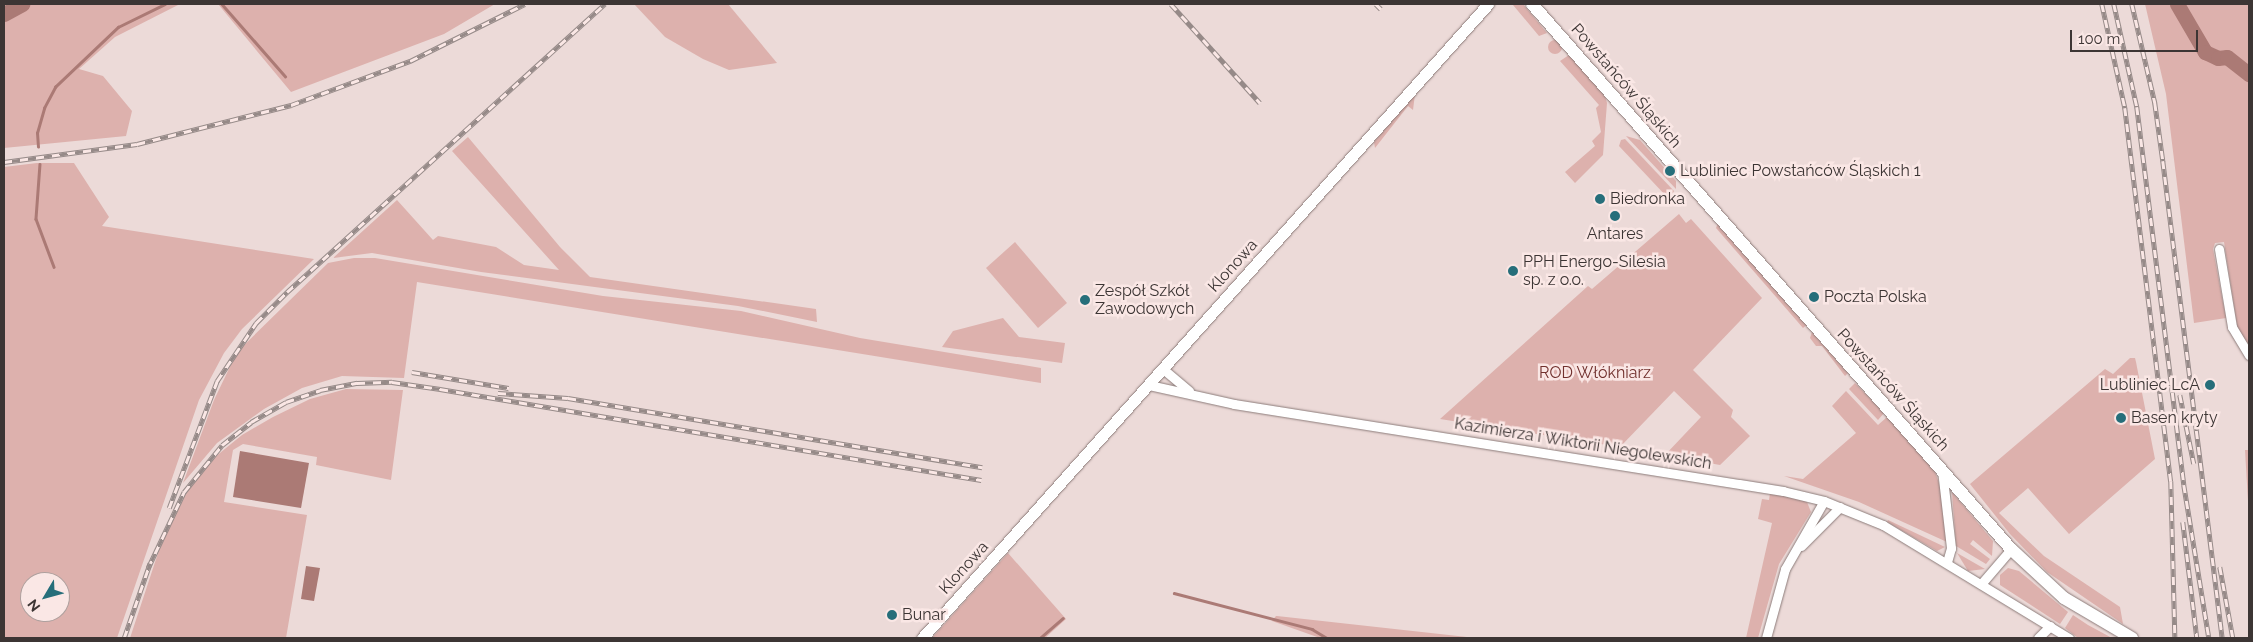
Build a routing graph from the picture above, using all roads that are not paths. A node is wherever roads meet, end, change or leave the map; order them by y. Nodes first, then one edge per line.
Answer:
1 (1488, 4) edge
2 (1532, 4) edge
3 (2219, 249) dead end
4 (2249, 355) edge
5 (1163, 369) junction
6 (1149, 385) junction
7 (1200, 396) junction
8 (1942, 470) junction
9 (1824, 501) junction
10 (1840, 507) junction
11 (2011, 549) junction
12 (1795, 551) junction
13 (1947, 562) junction
14 (1981, 584) junction
15 (2050, 626) junction
16 (922, 638) edge
17 (1766, 638) edge
18 (2038, 638) edge
19 (2068, 638) edge
20 (2132, 638) edge

1 - 5 street, Klonowa
2 - 8 main road, Powstańców Śląskich
3 - 4 street
5 - 6 street, Klonowa
5 - 7 street
6 - 7 street
6 - 16 street, Klonowa
7 - 9 street, Kazimierza i Wiktorii Niegolewskich
8 - 11 main road, Powstańców Śląskich
8 - 13 street
9 - 10 street, Kazimierza i Wiktorii Niegolewskich
9 - 12 street
10 - 12 street
10 - 13 street, Kazimierza i Wiktorii Niegolewskich
11 - 14 street
11 - 20 main road, Powstańców Śląskich
12 - 17 street
13 - 14 street, Kazimierza i Wiktorii Niegolewskich
14 - 15 street, Kazimierza i Wiktorii Niegolewskich
15 - 18 street
15 - 19 street, Kazimierza i Wiktorii Niegolewskich

